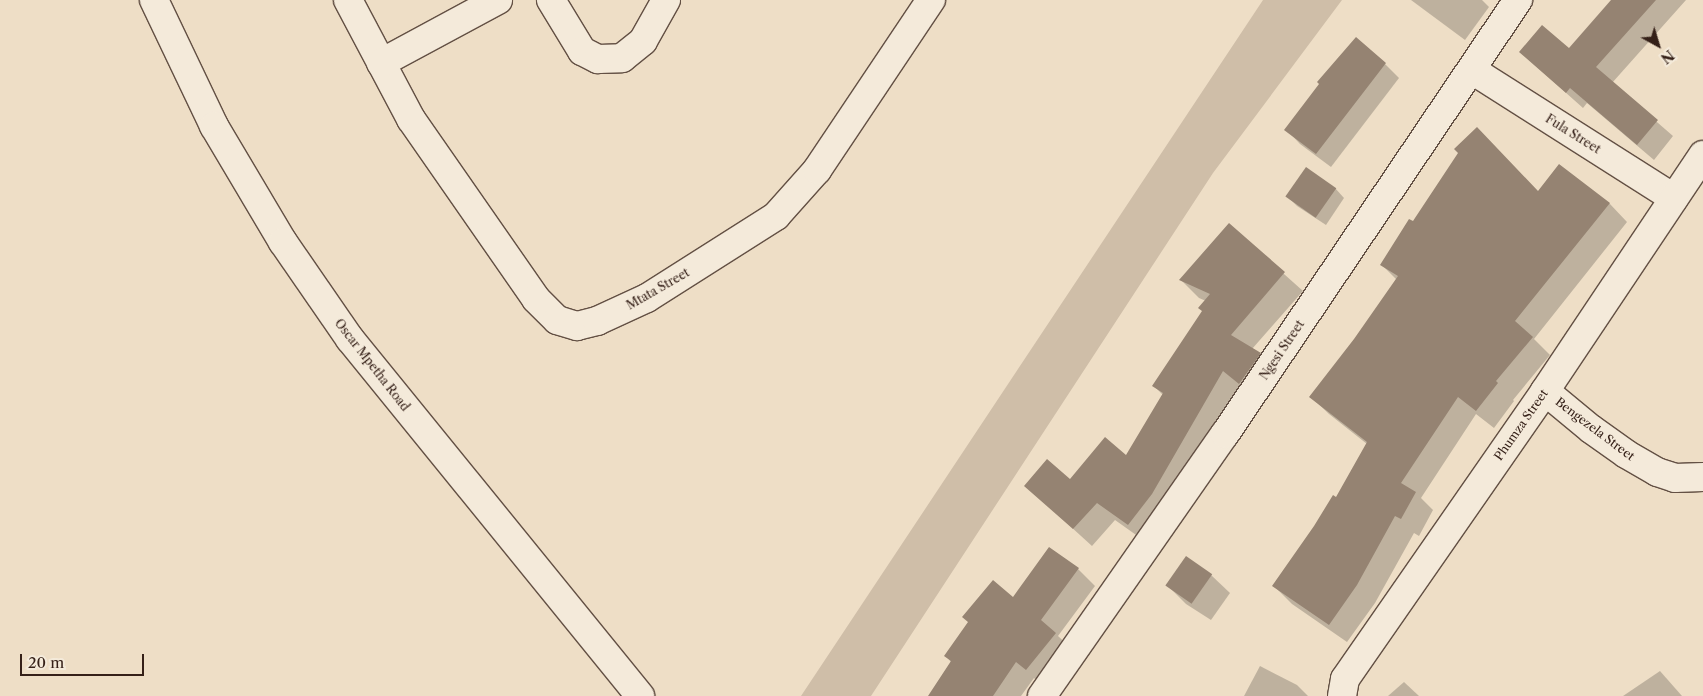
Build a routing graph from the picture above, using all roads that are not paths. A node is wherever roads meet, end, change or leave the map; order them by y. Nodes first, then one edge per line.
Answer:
1 (154, 0) edge
2 (348, 0) edge
3 (498, 0) edge
4 (551, 0) edge
5 (666, 0) edge
6 (931, 0) edge
7 (1518, 0) edge
8 (381, 63) junction
9 (1472, 70) junction
10 (1703, 155) edge
11 (1674, 198) junction
12 (1545, 391) junction
13 (1703, 477) edge
14 (640, 696) edge
15 (1042, 696) edge
16 (1342, 696) edge

1 - 14 street, Oscar Mpetha Road
2 - 8 street, Mtata Street
3 - 8 street
4 - 5 street
6 - 8 street, Mtata Street
7 - 9 street, Ngesi Street
9 - 11 street, Fula Street
9 - 15 street, Ngesi Street
10 - 11 street, Phumza Street
11 - 12 street, Phumza Street
12 - 13 street, Bengezela Street
12 - 16 street, Phumza Street

